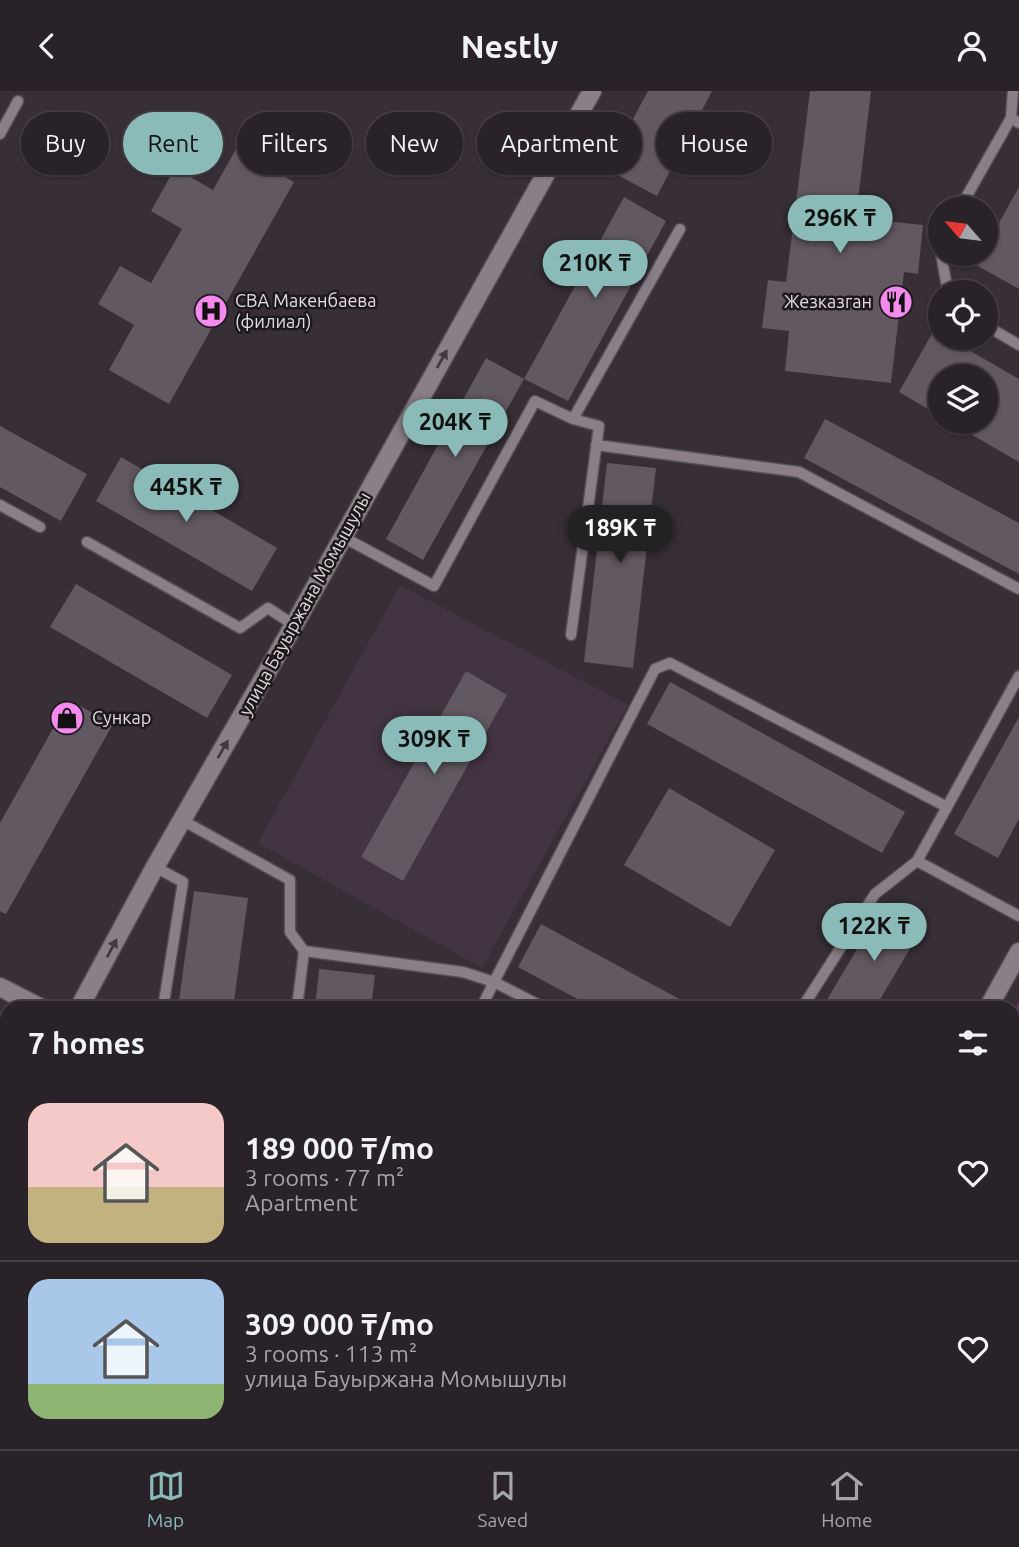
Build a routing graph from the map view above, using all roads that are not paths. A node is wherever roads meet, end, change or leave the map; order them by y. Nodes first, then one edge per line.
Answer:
1 (592, 91) edge
2 (1013, 91) edge
3 (18, 101) dead end
4 (1015, 120) edge
5 (0, 134) edge
6 (968, 196) edge
7 (680, 229) dead end
8 (998, 333) edge
9 (1019, 345) edge
10 (573, 419) junction
11 (596, 445) junction
12 (0, 505) edge
13 (40, 527) dead end
14 (343, 537) junction
15 (87, 542) dead end
16 (1019, 589) edge
17 (294, 625) junction
18 (571, 635) dead end
19 (1019, 676) edge
20 (947, 807) junction
21 (182, 820) junction
22 (916, 861) junction
23 (155, 867) junction
24 (1019, 916) edge
25 (304, 951) junction
26 (1019, 952) edge
27 (494, 982) junction
28 (0, 987) edge
29 (27, 1001) edge
30 (83, 1001) edge
31 (164, 1001) edge
32 (298, 1001) edge
33 (484, 1001) edge
34 (531, 1001) edge
35 (806, 1001) edge
36 (992, 1001) edge

14 -> 1 street, улица Бауыржана Момышулы
2 - 4 lane
3 - 5 lane
4 - 6 lane
7 - 10 lane
8 - 9 lane
10 - 11 lane
10 - 14 lane
11 - 16 lane
11 - 18 lane
12 - 13 lane
14 - 17 street, улица Бауыржана Момышулы
15 - 17 lane
21 -> 17 street, улица Бауыржана Момышулы
19 - 20 lane
20 - 22 lane
20 - 27 lane
21 - 23 street, улица Бауыржана Момышулы
21 - 25 lane
22 - 24 lane
22 - 35 lane
30 -> 23 street, улица Бауыржана Момышулы
23 - 31 lane
25 - 27 lane
25 - 32 lane
26 - 36 street
27 - 33 lane
27 - 34 lane
28 - 29 street

